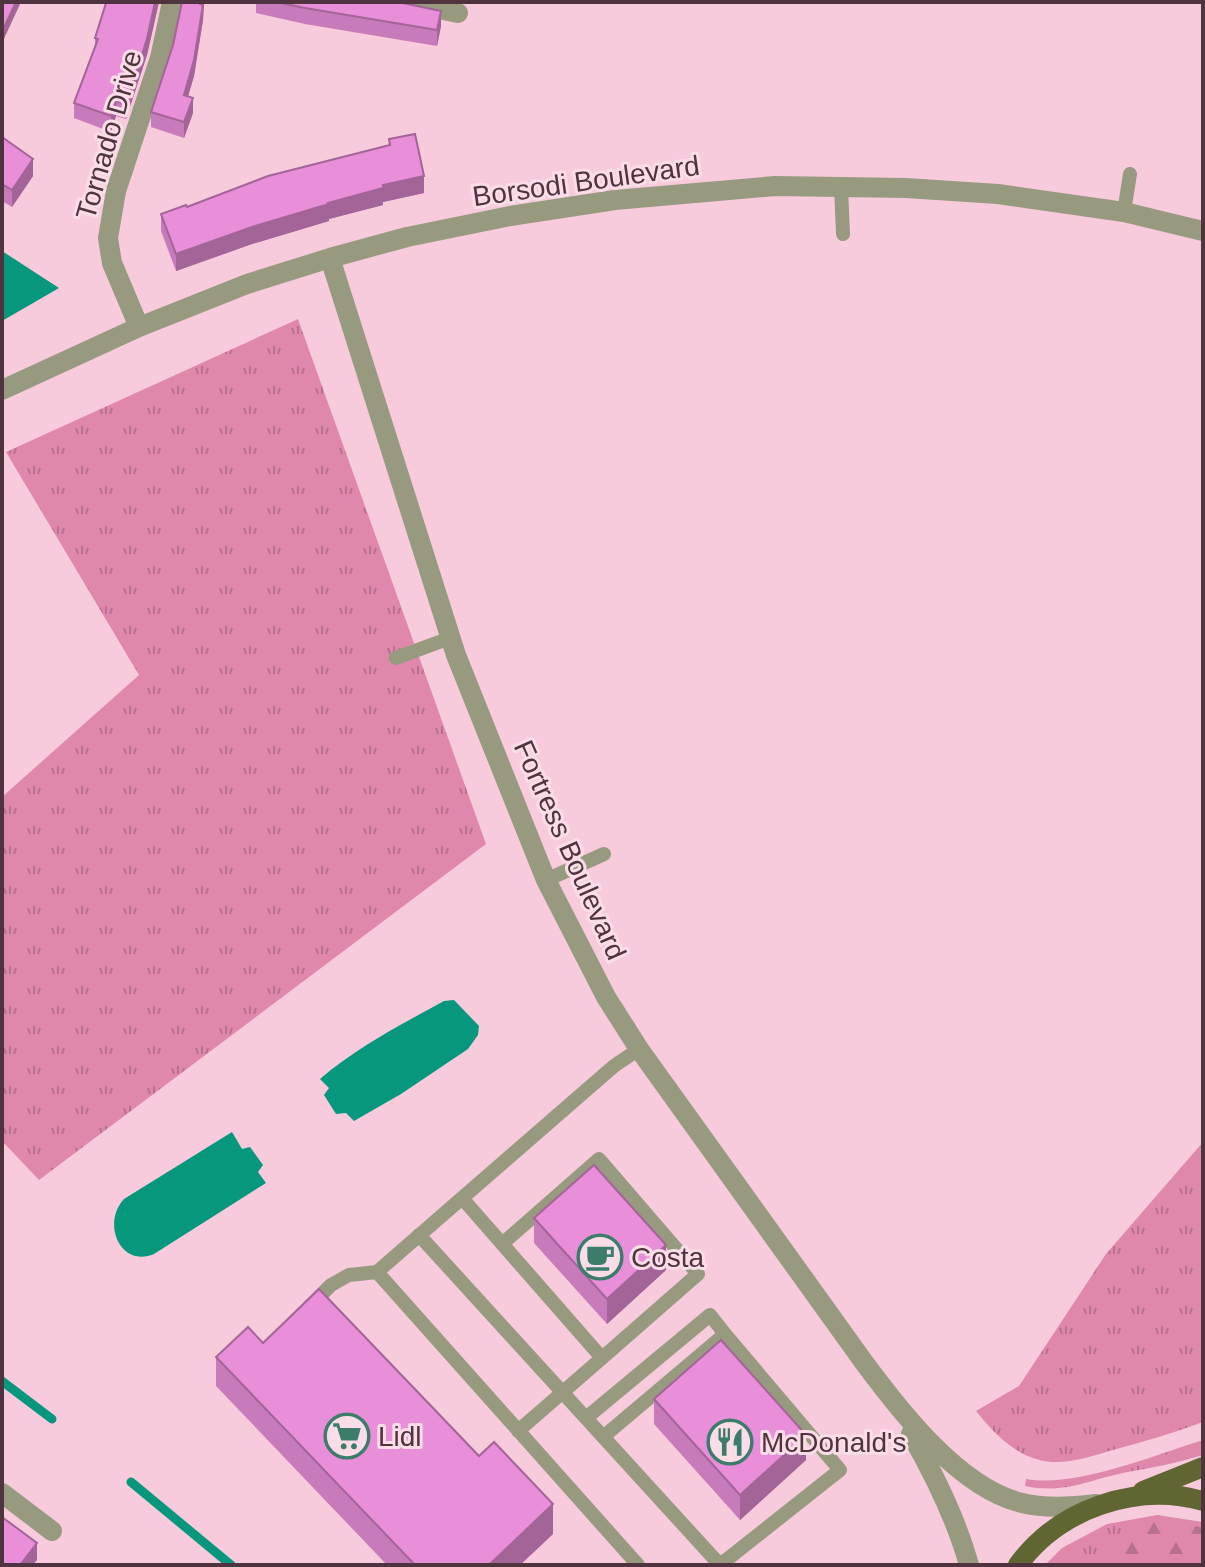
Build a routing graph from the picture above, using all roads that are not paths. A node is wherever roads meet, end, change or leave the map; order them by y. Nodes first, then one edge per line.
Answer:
1 (172, 2) edge
2 (405, 2) edge
3 (458, 13) dead end
4 (1130, 174) dead end
5 (841, 187) junction
6 (1124, 212) junction
7 (1203, 231) edge
8 (843, 234) dead end
9 (330, 258) junction
10 (139, 327) junction
11 (2, 390) edge
12 (450, 638) junction
13 (396, 658) dead end
14 (604, 854) dead end
15 (546, 880) junction
16 (639, 1049) junction
17 (462, 1198) junction
18 (419, 1235) junction
19 (502, 1244) junction
20 (377, 1272) junction
21 (298, 1319) edge
22 (725, 1334) junction
23 (602, 1358) junction
24 (562, 1392) junction
25 (891, 1398) junction
26 (586, 1418) junction
27 (518, 1431) junction
28 (603, 1437) junction
29 (1203, 1467) edge
30 (2, 1493) edge
31 (1128, 1497) junction
32 (1203, 1501) edge
33 (1103, 1503) junction
34 (52, 1531) dead end
35 (638, 1565) edge
36 (720, 1565) edge
37 (969, 1565) edge
38 (1018, 1565) edge

1 - 10 street, Tornado Drive
2 - 3 street
4 - 6 lane
5 - 6 street, Borsodi Boulevard
5 - 8 lane
5 - 9 street, Borsodi Boulevard
6 - 7 street, Borsodi Boulevard
9 - 10 street, Borsodi Boulevard
9 - 12 street, Fortress Boulevard
10 - 11 street, Borsodi Boulevard
12 - 13 lane
12 - 15 street, Fortress Boulevard
14 - 15 lane
15 - 16 street, Fortress Boulevard
16 - 17 lane
16 - 25 street, Fortress Boulevard
17 - 18 lane
17 - 19 lane
18 - 20 lane
18 - 24 lane
19 - 23 lane
19 - 23 lane
20 - 21 lane
20 - 27 lane
22 - 26 lane
22 - 28 lane
22 - 36 lane
23 - 24 lane
24 - 26 lane
24 - 27 lane
25 - 33 street, Fortress Boulevard
25 - 37 street, Fortress Boulevard
26 - 28 lane
27 - 35 lane
28 - 36 lane
29 - 31 main road
30 - 34 street
31 - 32 main road
31 - 33 main road
33 - 38 main road

